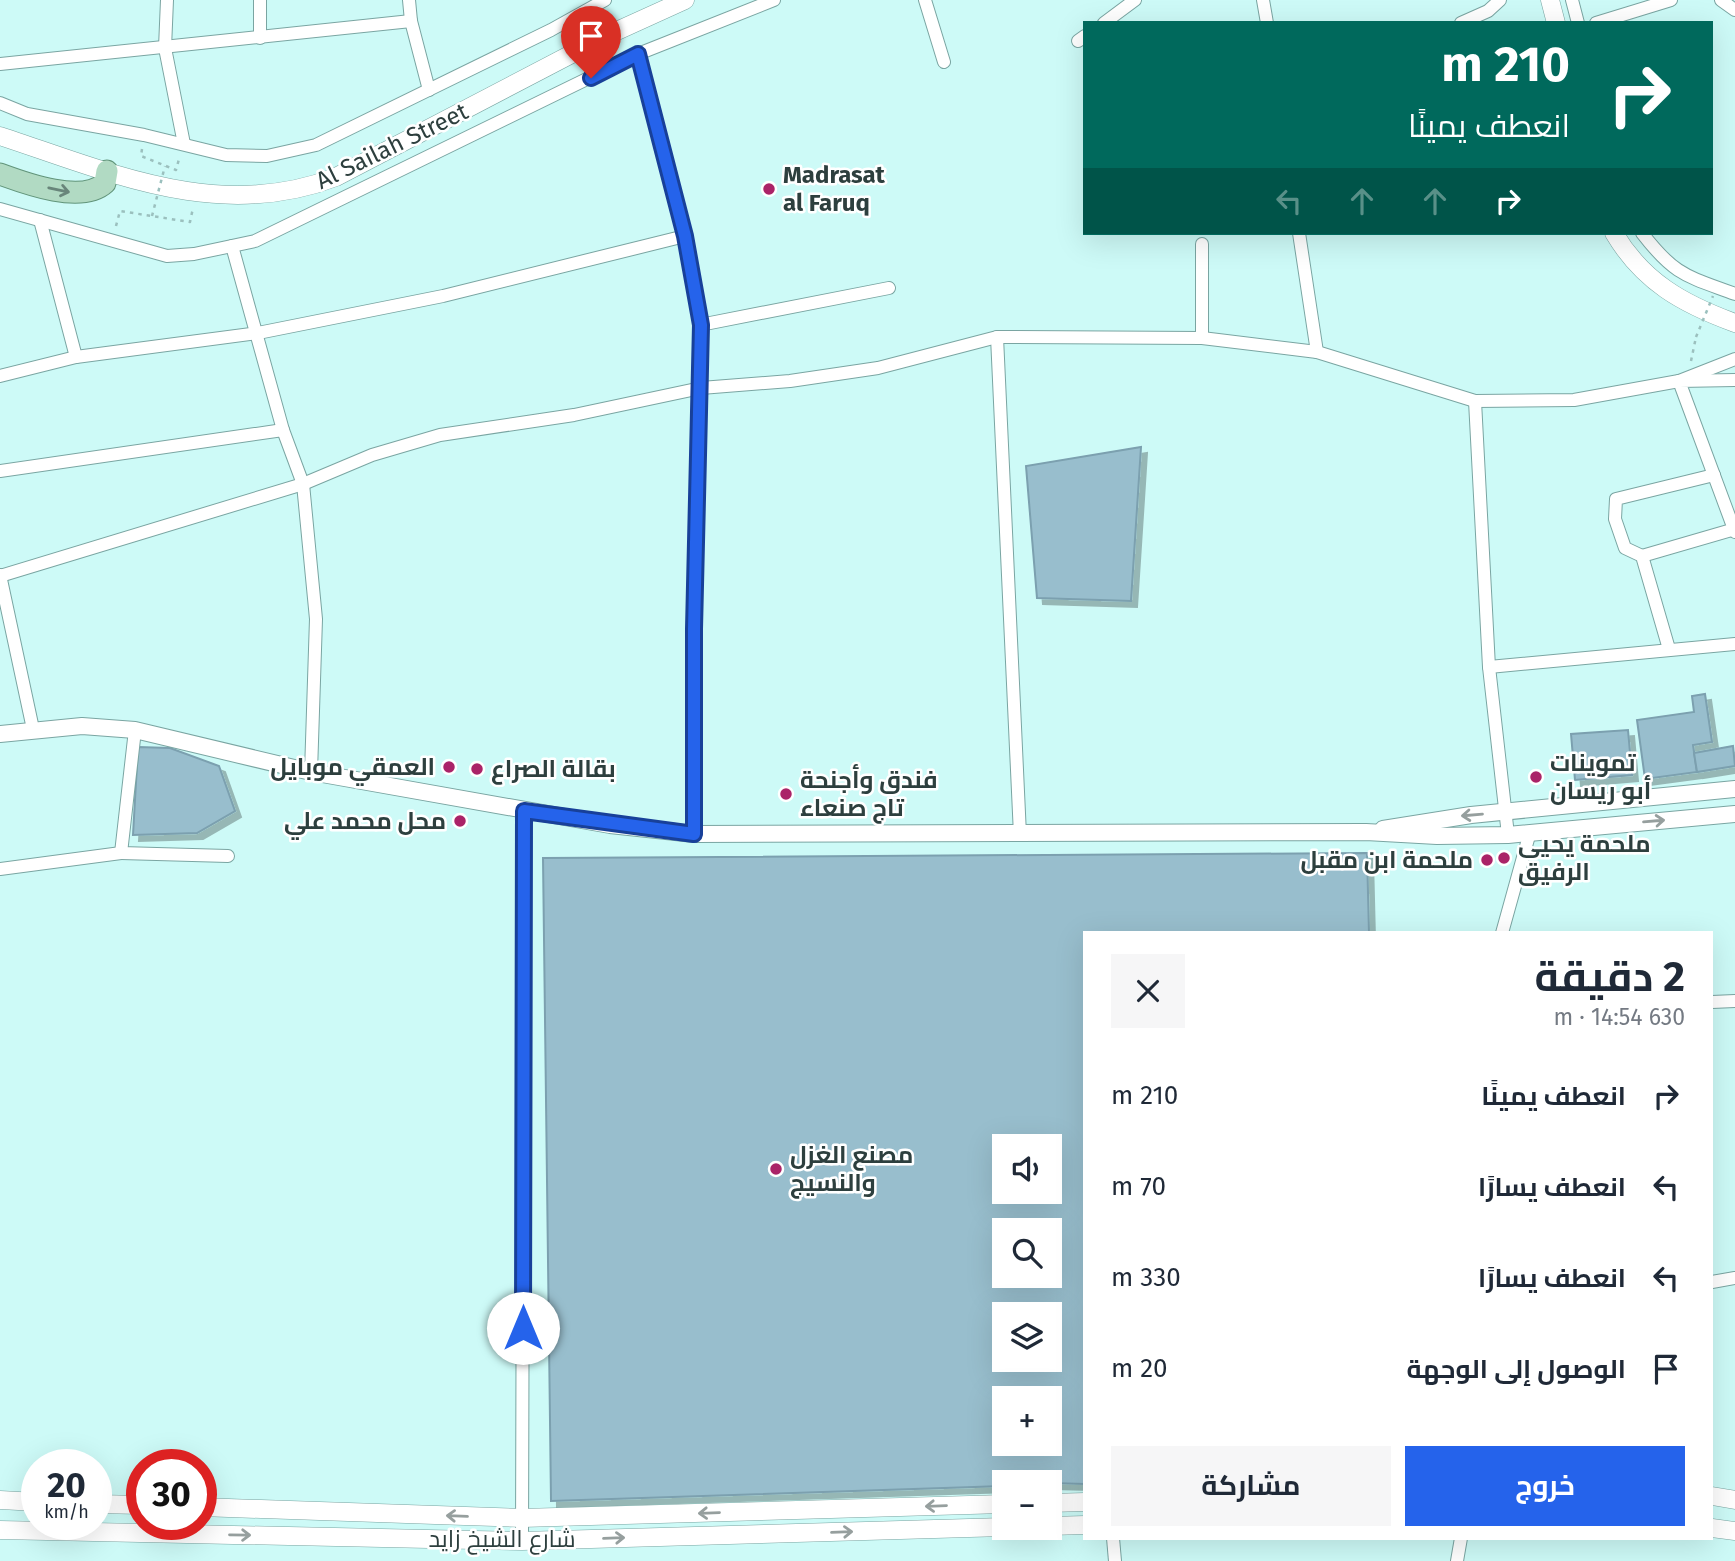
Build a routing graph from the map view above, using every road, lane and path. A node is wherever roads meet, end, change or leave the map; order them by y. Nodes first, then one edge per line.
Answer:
1 (167, 0) edge
2 (260, 0) edge
3 (409, 0) edge
4 (605, 0) edge
5 (685, 0) edge
6 (774, 0) edge
7 (925, 0) edge
8 (1135, 0) edge
9 (1264, 0) edge
10 (1500, 0) edge
11 (1550, 0) edge
12 (1572, 0) edge
13 (1671, 0) edge
14 (1721, 0) edge
15 (1735, 10) edge
16 (411, 20) junction
17 (1107, 21) edge
18 (1267, 21) edge
19 (1466, 21) edge
20 (1555, 21) edge
21 (1577, 21) edge
22 (1611, 21) edge
23 (584, 27) dead end
24 (260, 38) junction
25 (165, 48) junction
26 (638, 54) junction
27 (944, 62) dead end
28 (0, 64) edge
29 (602, 67) dead end
30 (429, 90) junction
31 (0, 103) edge
32 (0, 136) edge
33 (184, 145) junction
34 (141, 156) dead end
35 (165, 166) junction
36 (176, 170) dead end
37 (107, 171) junction
38 (6, 179) edge
39 (0, 209) edge
40 (120, 211) dead end
41 (152, 216) junction
42 (40, 220) junction
43 (190, 222) dead end
44 (1299, 235) edge
45 (1615, 235) edge
46 (1644, 235) edge
47 (685, 236) junction
48 (1202, 244) dead end
49 (232, 246) junction
50 (889, 288) dead end
51 (1735, 294) edge
52 (1713, 296) dead end
53 (1735, 323) edge
54 (701, 325) junction
55 (258, 333) junction
56 (997, 337) junction
57 (1202, 338) junction
58 (1318, 352) junction
59 (76, 357) junction
60 (1692, 357) dead end
61 (1735, 359) edge
62 (0, 376) edge
63 (1735, 380) edge
64 (1679, 381) junction
65 (701, 388) junction
66 (1475, 401) junction
67 (283, 430) junction
68 (0, 471) edge
69 (1714, 475) junction
70 (303, 484) junction
71 (1735, 530) edge
72 (1642, 556) junction
73 (0, 576) edge
74 (1735, 645) edge
75 (1669, 649) junction
76 (1489, 667) junction
77 (33, 729) junction
78 (135, 730) junction
79 (0, 734) edge
80 (311, 772) junction
81 (1735, 789) edge
82 (524, 811) junction
83 (1506, 812) junction
84 (1735, 814) edge
85 (1366, 832) junction
86 (1530, 832) junction
87 (694, 834) junction
88 (1020, 835) junction
89 (1507, 835) junction
90 (121, 853) junction
91 (228, 856) dead end
92 (0, 869) edge
93 (1503, 931) edge
94 (1735, 1001) edge
95 (1713, 1002) edge
96 (1735, 1278) edge
97 (1713, 1282) edge
98 (1713, 1496) edge
99 (0, 1500) edge
100 (1735, 1500) edge
101 (21, 1501) edge
102 (1083, 1502) edge
103 (1062, 1503) edge
104 (992, 1504) edge
105 (217, 1508) edge
106 (522, 1518) junction
107 (1083, 1525) edge
108 (1062, 1526) edge
109 (992, 1527) edge
110 (1713, 1528) edge
111 (0, 1530) edge
112 (1735, 1531) edge
113 (1113, 1540) edge
114 (1461, 1540) edge
115 (522, 1541) junction
116 (1115, 1561) edge
117 (1457, 1561) edge

1 - 25 street
2 - 24 street
3 - 16 street
4 - 30 street
5 - 37 main road, Al Sailah Street
6 - 26 street
7 - 27 street
8 - 17 street
9 - 18 street
10 - 19 street
11 - 20 main road
12 - 21 street
13 - 22 street
14 - 15 street
16 - 24 street
16 - 30 street
23 - 29 path, bridge
24 - 25 street
25 - 28 street
25 - 33 street
26 - 47 street
26 - 49 street
30 - 33 street
31 - 33 street
32 - 37 main road, Al Sailah Street
34 - 35 path
35 - 36 path
35 - 41 path, bridge
38 -> 37 main road
39 - 42 street
40 - 41 path
41 - 43 path
42 - 49 street
42 - 59 street
44 - 58 street
45 - 53 main road
46 - 51 street
47 - 54 street
47 - 55 street
48 - 57 street
49 - 55 street
50 - 54 street
52 - 60 path, bridge
54 - 65 street
55 - 59 street
55 - 67 street
56 - 57 street
56 - 65 street
56 - 88 street
57 - 58 street
58 - 66 street
59 - 62 street
61 - 64 street
63 - 64 street
64 - 66 street
64 - 69 street
65 - 70 street
65 - 87 street
66 - 76 street
67 - 68 street
67 - 70 street
69 - 71 street
69 - 72 street
70 - 73 street
70 - 80 street
71 - 72 street
72 - 75 street
73 - 77 street
74 - 75 street
75 - 76 street
76 - 83 street
77 - 78 street
77 - 79 street
78 - 80 street
78 - 90 street
80 - 82 street
81 - 83 street
82 - 87 street
82 - 106 street
83 -> 85 street
83 - 89 street
86 -> 84 street
85 - 88 street
85 - 89 street
86 - 89 street
86 - 93 street
87 - 88 street
90 - 91 street
90 - 92 street
94 - 95 street
96 - 97 street
98 - 100 main road
99 - 101 main road
102 - 103 main road
104 -> 106 main road
106 -> 105 main road
106 - 115 street
107 - 108 main road
115 -> 109 main road, شارع الشيخ زايد
110 - 112 main road
111 -> 115 main road, شارع الشيخ زايد
113 - 116 street
114 - 117 street

